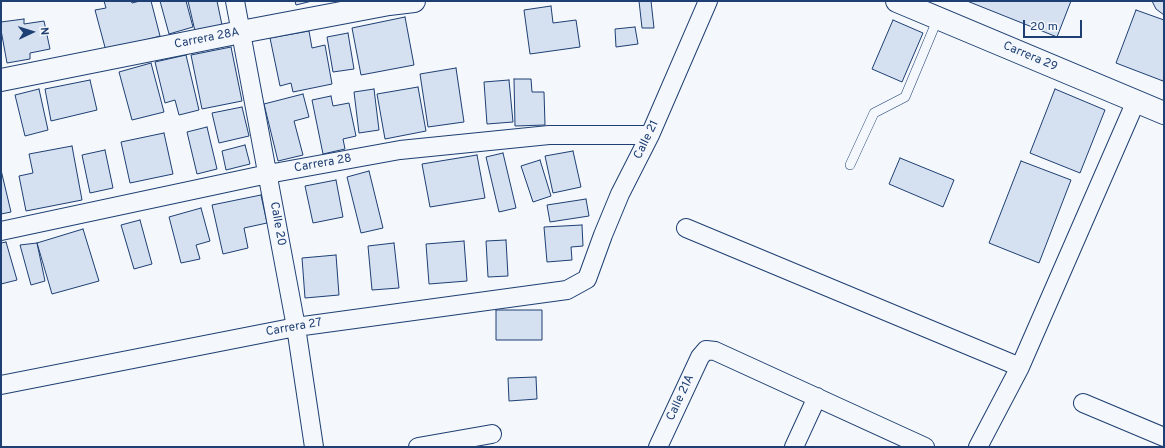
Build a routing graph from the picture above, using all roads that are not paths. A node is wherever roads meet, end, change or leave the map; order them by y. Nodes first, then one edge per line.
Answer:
1 (235, 1) edge
2 (414, 1) edge
3 (708, 1) edge
4 (897, 1) edge
5 (938, 18) junction
6 (241, 32) junction
7 (1, 80) edge
8 (1136, 101) junction
9 (1164, 113) edge
10 (650, 136) junction
11 (850, 165) dead end
12 (268, 174) junction
13 (686, 228) dead end
14 (1, 231) edge
15 (587, 279) joint
16 (296, 327) junction
17 (1020, 367) junction
18 (1, 385) edge
19 (817, 397) junction
20 (1083, 403) dead end
21 (492, 434) dead end
22 (1164, 437) edge
23 (314, 447) edge
24 (418, 447) edge
25 (658, 447) edge
26 (794, 447) edge
27 (925, 447) edge
28 (978, 447) edge

1 - 6 street, Calle 20
2 - 6 street, Carrera 28A
3 - 10 street, Calle 21
4 - 5 street, Carrera 29
5 - 8 street, Carrera 29
5 - 11 lane
6 - 7 street, Carrera 28A
6 - 12 street, Calle 20
8 - 9 street, Carrera 29
8 - 17 street
10 - 12 street, Carrera 28
10 - 15 street, Calle 21
12 - 14 street, Carrera 28
12 - 16 street, Calle 20
13 - 17 street
15 - 16 street, Carrera 27
16 - 18 street, Carrera 27
16 - 23 street, Calle 20
17 - 28 street
19 - 25 street, Calle 21A
19 - 26 street
19 - 27 street
20 - 22 street
21 - 24 street

